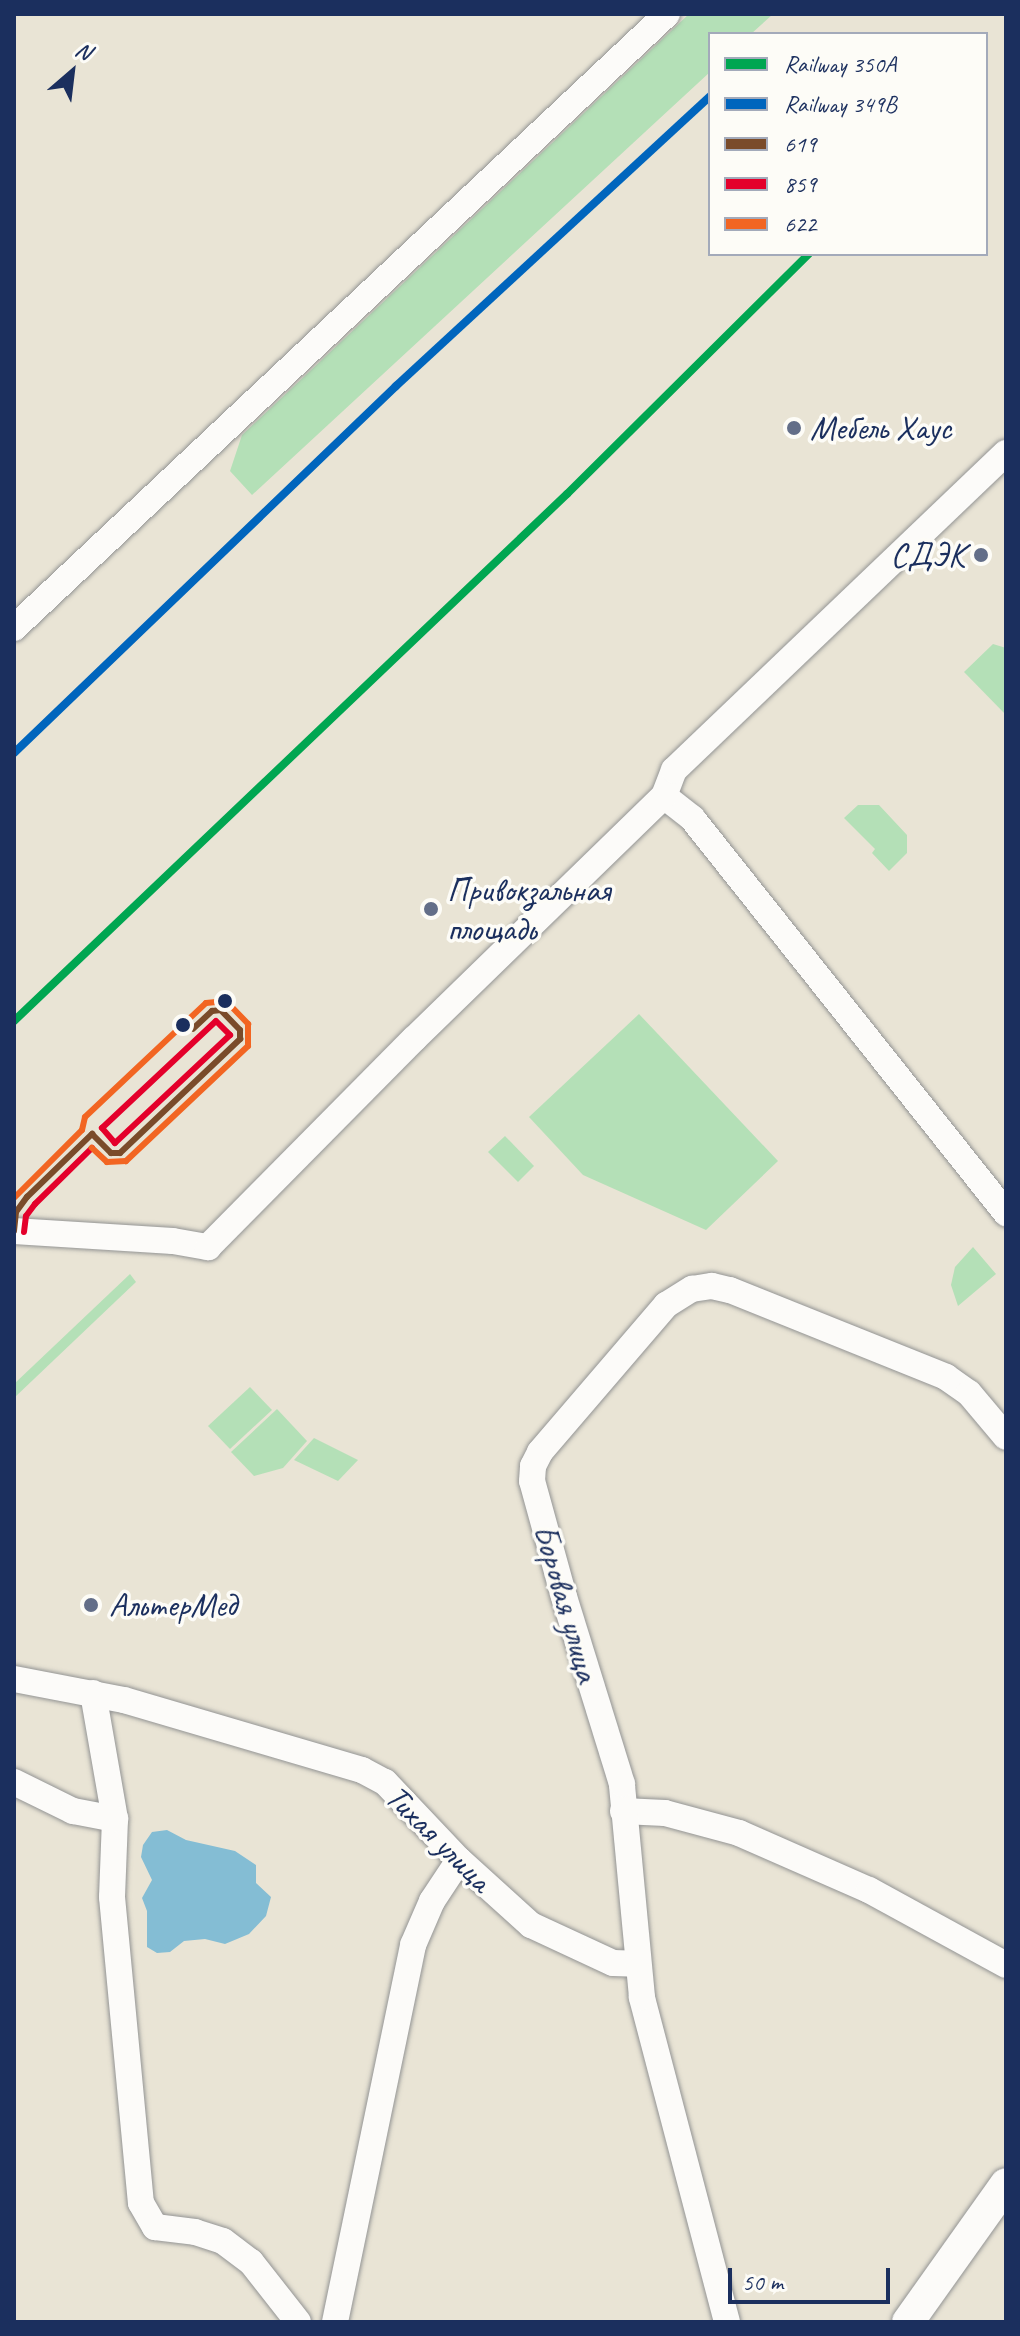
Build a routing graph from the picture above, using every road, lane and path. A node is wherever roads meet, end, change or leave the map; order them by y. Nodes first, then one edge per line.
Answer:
1 (667, 14) edge
2 (1006, 453) edge
3 (14, 628) edge
4 (664, 796) junction
5 (1006, 1213) edge
6 (14, 1231) edge
7 (1006, 1437) edge
8 (14, 1679) edge
9 (93, 1693) junction
10 (14, 1782) edge
11 (623, 1811) junction
12 (115, 1819) junction
13 (459, 1860) junction
14 (636, 1964) junction
15 (1006, 1965) edge
16 (1006, 2184) edge
17 (298, 2322) edge
18 (335, 2322) edge
19 (727, 2322) edge
20 (908, 2322) edge

1 - 3 street
2 - 4 street
4 - 5 street
4 - 6 street
7 - 11 street, Боровая улица
8 - 9 street, Тихая улица
9 - 12 street
9 - 13 street, Тихая улица
10 - 12 street
11 - 14 street, Боровая улица
11 - 15 street
12 - 17 street
13 - 14 street, Тихая улица
13 - 18 street
14 - 19 street, Боровая улица
16 - 20 street

